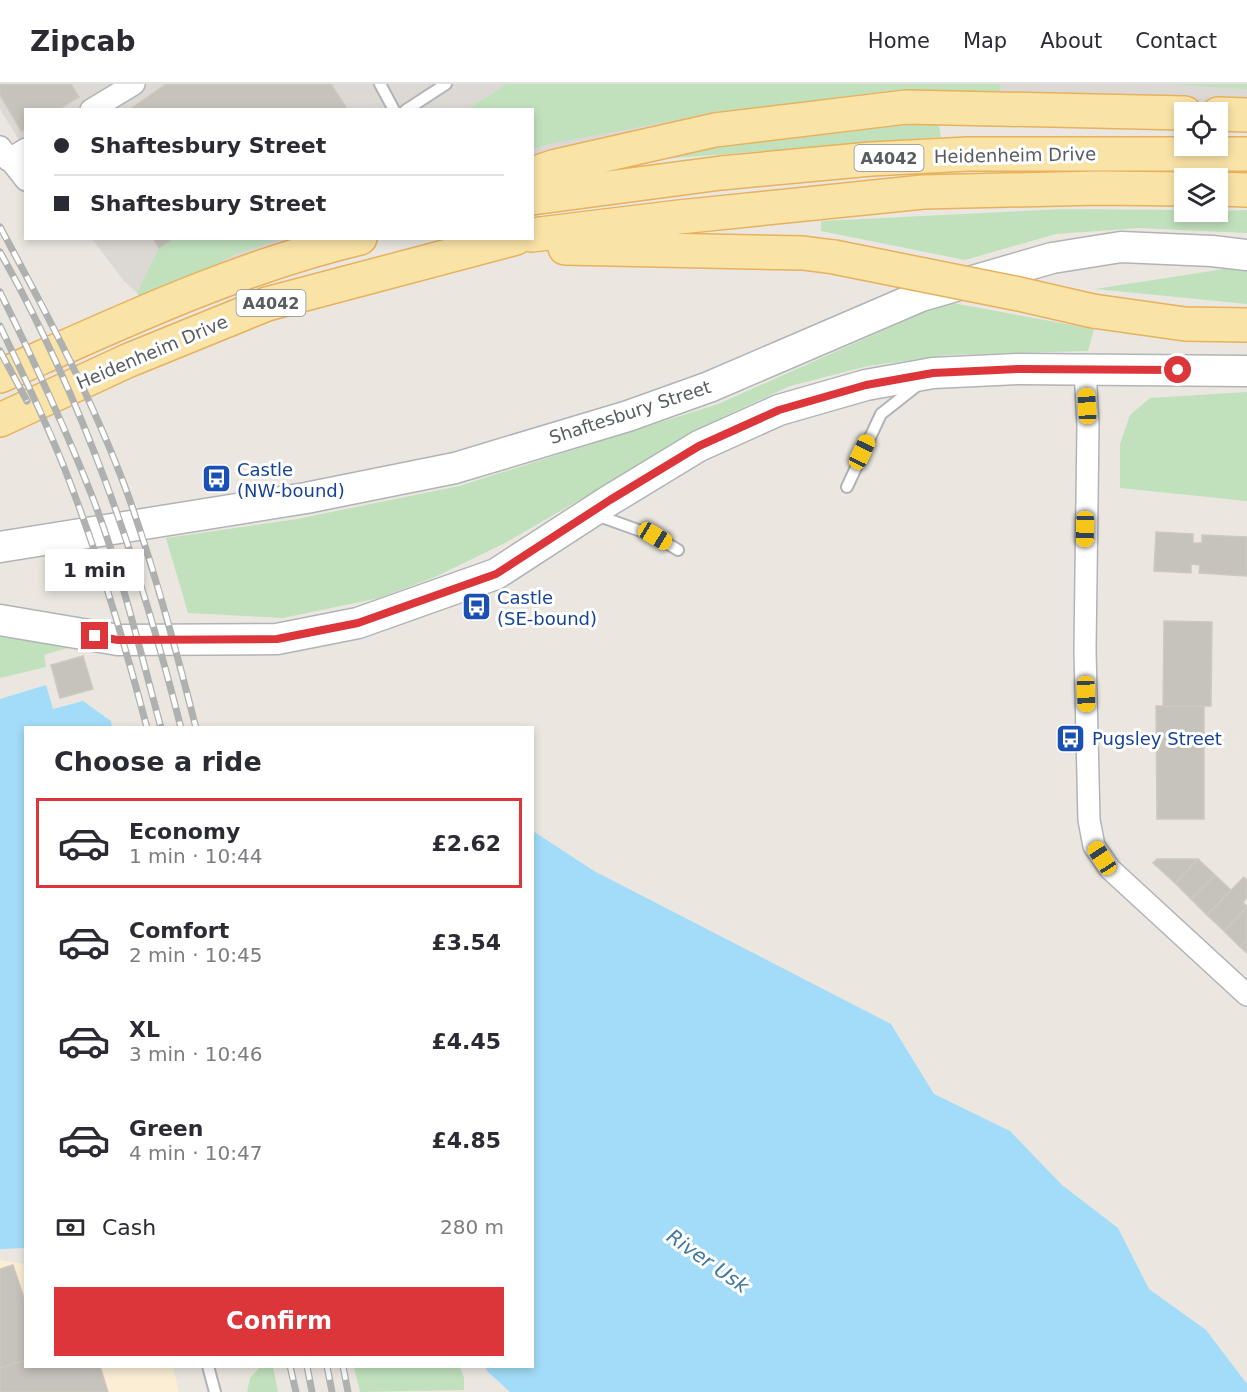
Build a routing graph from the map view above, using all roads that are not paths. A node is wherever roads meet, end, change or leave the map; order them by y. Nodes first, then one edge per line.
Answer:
1 (134, 84) edge
2 (380, 84) edge
3 (446, 84) edge
4 (94, 108) edge
5 (393, 108) edge
6 (409, 108) edge
7 (1174, 113) edge
8 (1228, 114) edge
9 (1247, 115) edge
10 (11, 152) edge
11 (1247, 154) edge
12 (534, 173) edge
13 (24, 176) edge
14 (1174, 189) edge
15 (1228, 189) edge
16 (1247, 190) edge
17 (534, 198) edge
18 (534, 235) edge
19 (508, 240) edge
20 (338, 242) edge
21 (1247, 255) edge
22 (420, 263) junction
23 (1247, 325) edge
24 (1085, 369) junction
25 (1247, 371) edge
26 (933, 373) junction
27 (0, 376) edge
28 (0, 420) edge
29 (847, 487) dead end
30 (590, 513) junction
31 (0, 547) edge
32 (678, 550) dead end
33 (0, 620) edge
34 (1247, 995) edge
35 (209, 1368) edge
36 (215, 1392) edge

1 - 4 street
2 - 5 lane
3 - 6 lane
7 - 12 main road
8 - 9 main road
10 - 13 street
11 - 17 main road, Heidenheim Drive / A4042
14 - 18 main road, Heidenheim Drive / A4042
15 - 16 main road
19 - 22 main road, Heidenheim Drive / A4042
20 - 27 main road, Heidenheim Drive / A4042
21 - 31 main road, Shaftesbury Street
22 - 23 main road, A4042, bridge
22 - 28 main road, Heidenheim Drive / A4042
24 - 25 main road
24 - 26 main road
24 - 34 street
26 - 29 lane
26 - 30 main road
30 - 32 lane
30 - 33 main road
35 - 36 lane

